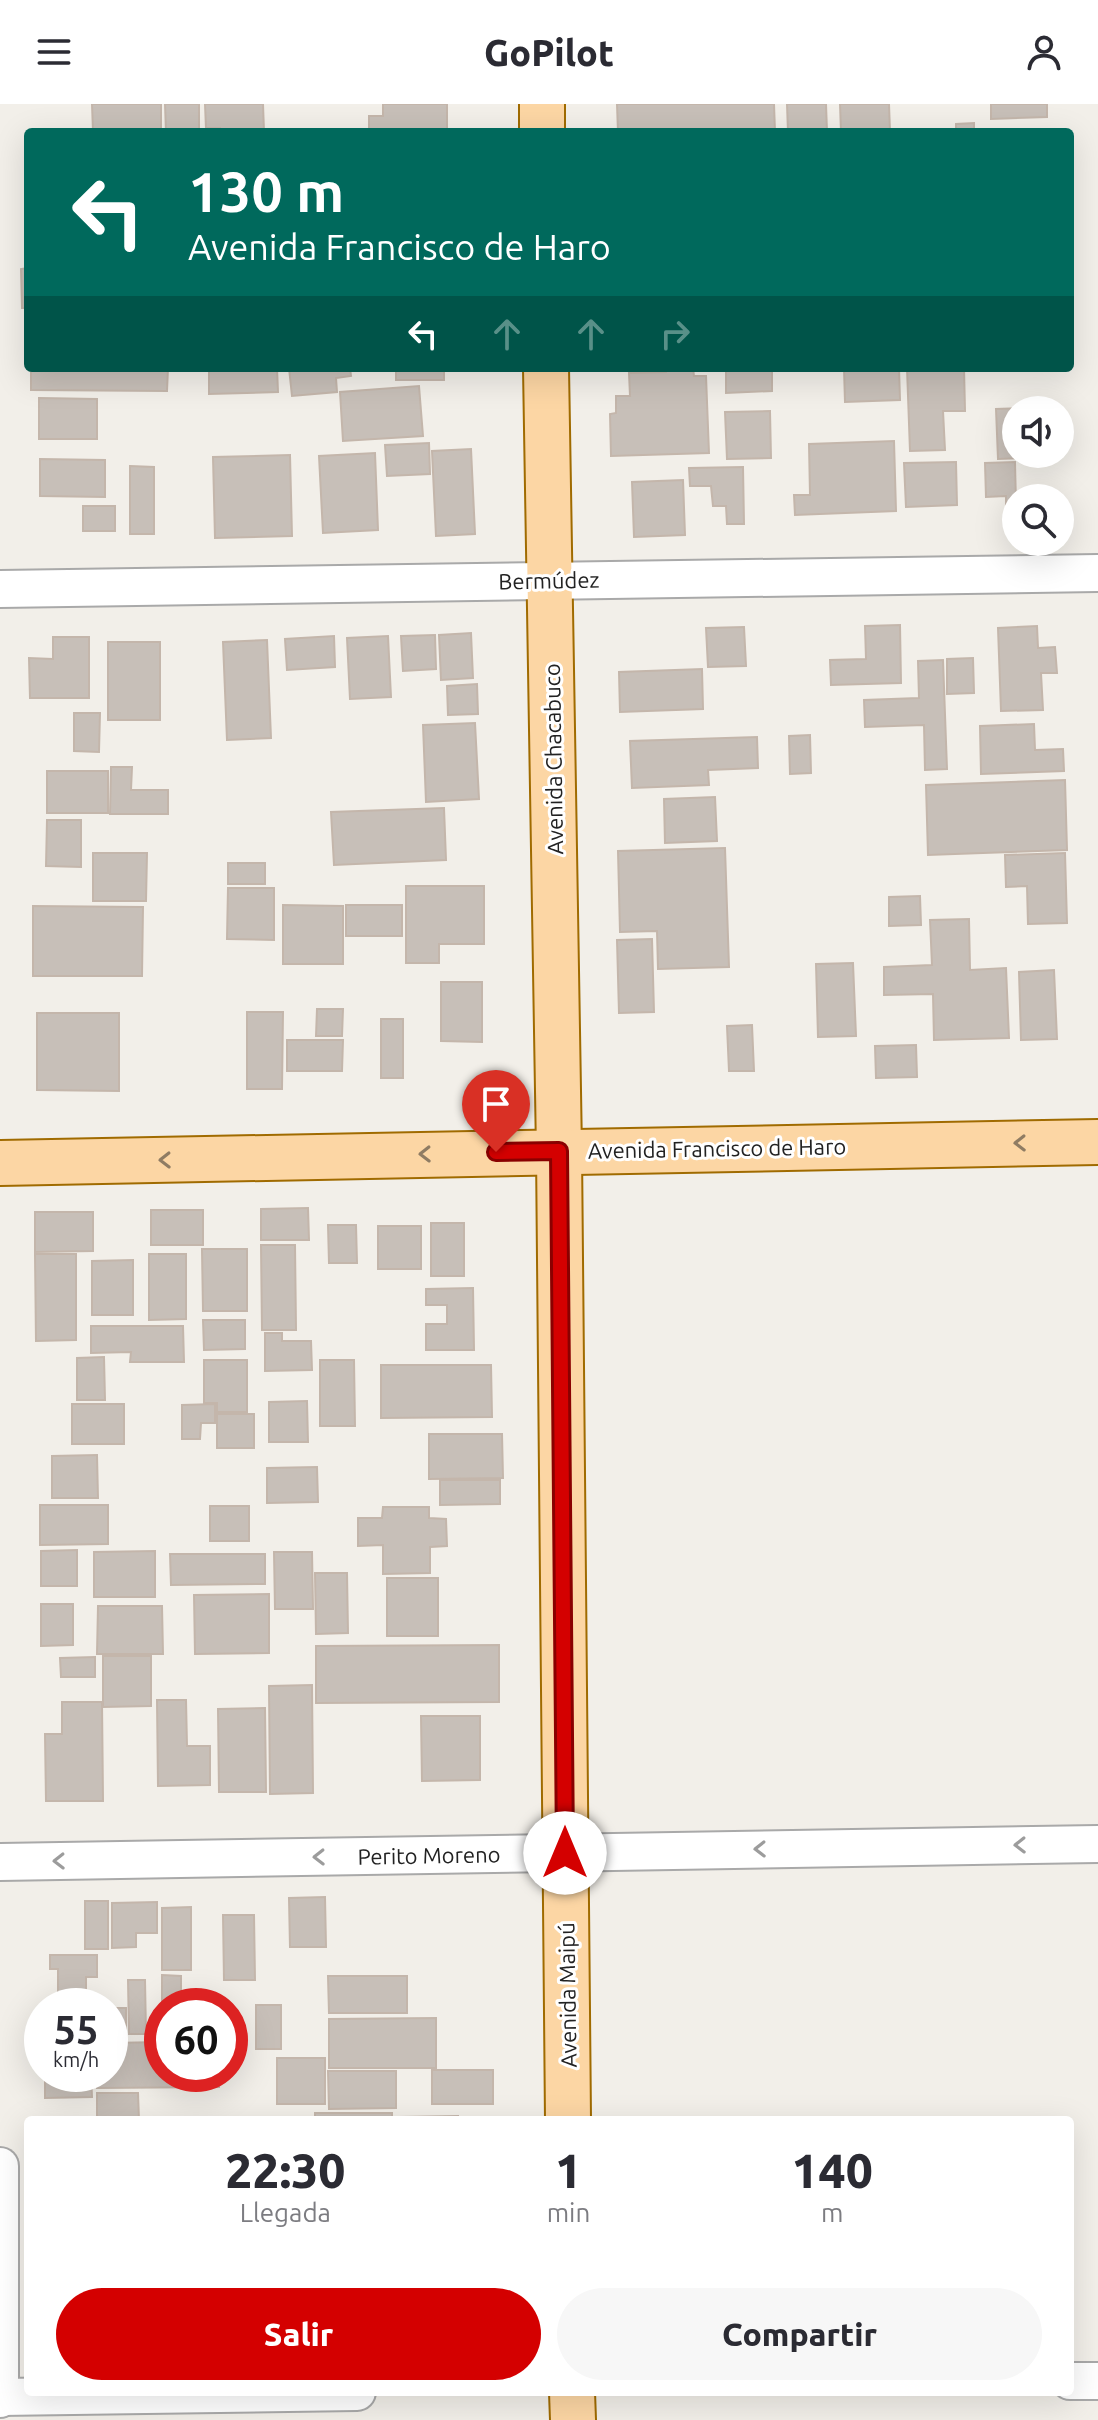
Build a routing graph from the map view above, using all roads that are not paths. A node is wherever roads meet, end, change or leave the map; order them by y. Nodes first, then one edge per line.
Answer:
1 (542, 104) edge
2 (542, 128) edge
3 (546, 372) edge
4 (1098, 573) edge
5 (550, 580) junction
6 (0, 589) edge
7 (1098, 1142) edge
8 (559, 1151) junction
9 (0, 1163) edge
10 (1098, 1844) edge
11 (565, 1853) junction
12 (0, 1862) edge
13 (568, 2116) edge
14 (0, 2166) edge
15 (1074, 2381) edge
16 (1098, 2381) edge
17 (119, 2396) edge
18 (572, 2396) edge
19 (0, 2398) edge
20 (573, 2420) edge

1 - 2 main road
3 - 5 main road, Avenida Chacabuco
4 - 5 street, Bermúdez
5 - 6 street, Bermúdez
5 - 8 main road, Avenida Chacabuco
7 -> 8 main road, Avenida Francisco de Haro
8 -> 9 main road, Avenida Francisco de Haro
8 - 11 main road, Avenida Maipú
10 -> 11 street, Perito Moreno
11 -> 12 street, Perito Moreno
11 - 13 main road, Avenida Maipú
14 - 19 street
15 - 16 street
17 - 19 street
18 - 20 main road

